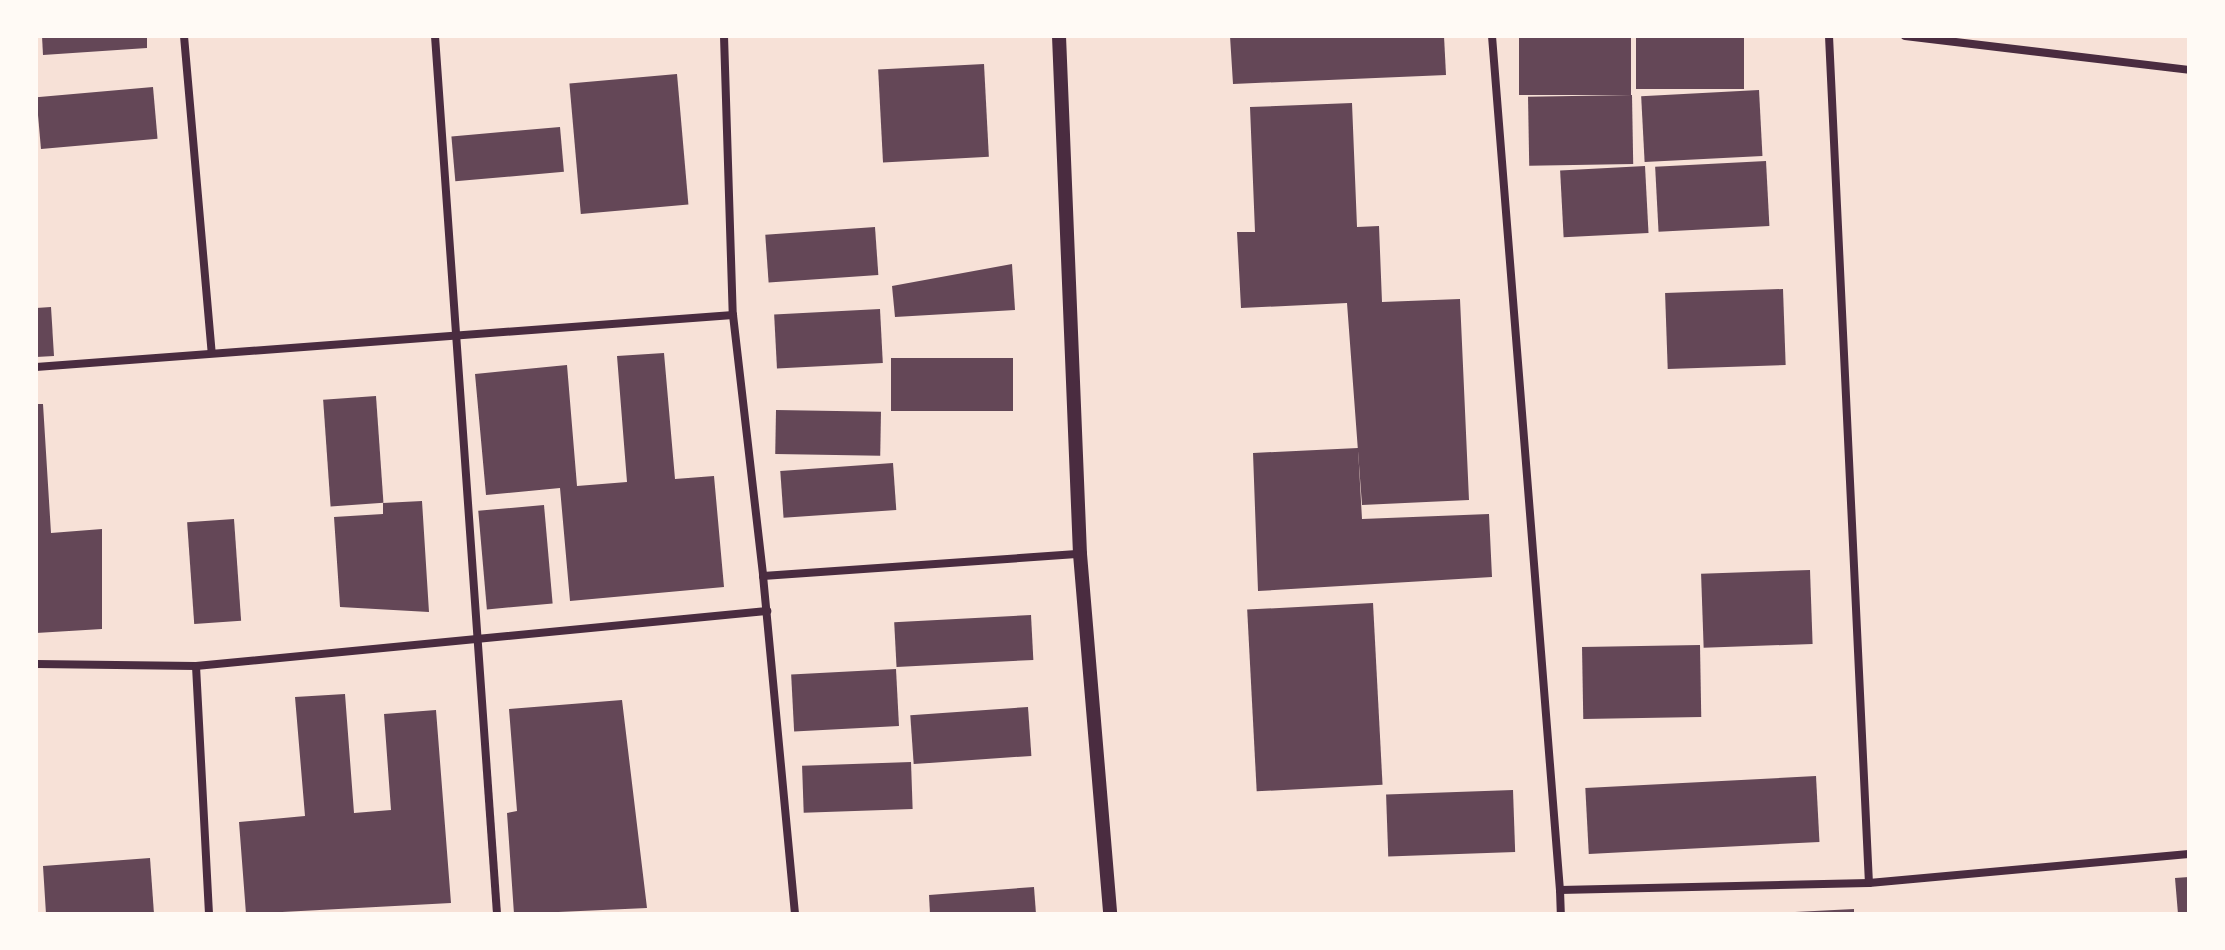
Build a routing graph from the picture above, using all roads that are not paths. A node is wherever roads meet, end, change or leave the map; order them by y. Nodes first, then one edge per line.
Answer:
1 (184, 36) edge
2 (435, 36) edge
3 (724, 36) edge
4 (1059, 36) edge
5 (1492, 36) edge
6 (1829, 36) edge
7 (1905, 36) edge
8 (2189, 70) edge
9 (733, 315) junction
10 (457, 335) junction
11 (212, 353) junction
12 (36, 367) edge
13 (1080, 554) junction
14 (763, 576) junction
15 (767, 611) junction
16 (479, 638) junction
17 (36, 664) edge
18 (196, 666) junction
19 (2189, 854) edge
20 (1869, 883) junction
21 (1560, 890) junction
22 (209, 914) edge
23 (497, 914) edge
24 (795, 914) edge
25 (1110, 914) edge
26 (1561, 914) edge

1 - 11 street
2 - 10 street
3 - 9 street
4 - 13 street
5 - 21 street
6 - 20 street
7 - 8 street
9 - 10 street
9 - 14 street
10 - 11 street
10 - 16 street
11 - 12 street
13 - 14 street
13 - 25 street
14 - 15 street
15 - 16 street
15 - 24 street
16 - 18 street
16 - 23 street
17 - 18 street
18 - 22 street
19 - 20 street
20 - 21 street
21 - 26 street

